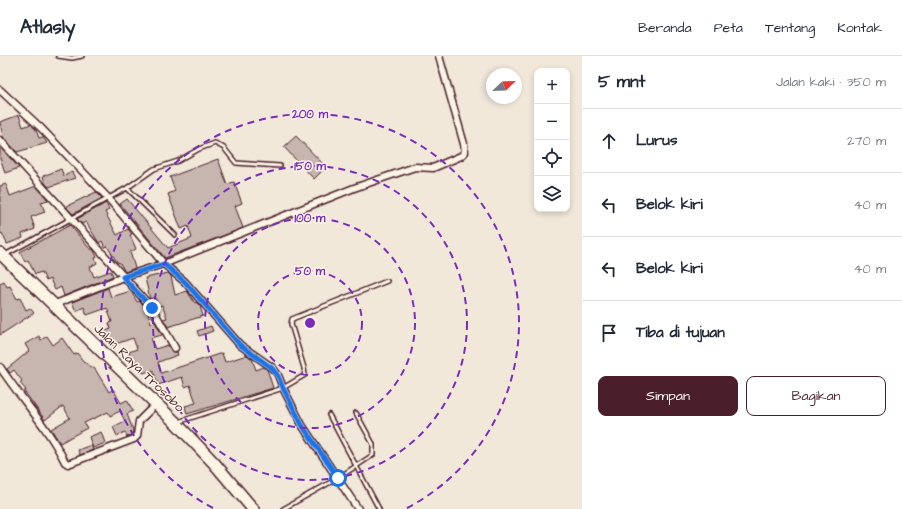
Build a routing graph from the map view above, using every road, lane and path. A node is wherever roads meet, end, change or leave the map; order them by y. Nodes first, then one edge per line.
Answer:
1 (58, 56) edge
2 (82, 56) edge
3 (439, 56) edge
4 (0, 90) edge
5 (0, 140) edge
6 (280, 166) dead end
7 (127, 188) junction
8 (110, 198) junction
9 (71, 219) junction
10 (175, 235) dead end
11 (1, 257) edge
12 (167, 263) junction
13 (123, 277) junction
14 (387, 281) dead end
15 (48, 303) junction
16 (175, 348) dead end
17 (0, 366) edge
18 (285, 387) junction
19 (150, 410) junction
20 (356, 412) dead end
21 (329, 415) dead end
22 (176, 423) junction
23 (357, 467) junction
24 (338, 478) junction
25 (244, 509) edge
26 (253, 509) edge
27 (283, 509) edge
28 (358, 509) edge
29 (379, 509) edge

1 - 2 lane
3 - 12 street
4 - 8 street
5 - 9 street
6 - 7 lane
7 - 8 lane
7 - 10 lane
8 - 9 lane
8 - 12 street
9 - 11 lane
9 - 13 street
11 - 15 highway, Jalan Raya Trosobo
12 - 13 street
12 - 18 street
13 - 15 street
13 - 16 street
14 - 18 lane
15 - 19 highway, Jalan Raya Trosobo
15 - 22 highway, Jalan Raya Trosobo
17 - 19 street
18 - 22 lane
18 - 24 street
19 - 25 highway, Jalan Raya Trosobo
20 - 23 lane
21 - 23 lane
22 - 26 highway, Jalan Raya Trosobo
23 - 24 lane
23 - 29 lane
24 - 27 lane
24 - 28 street

